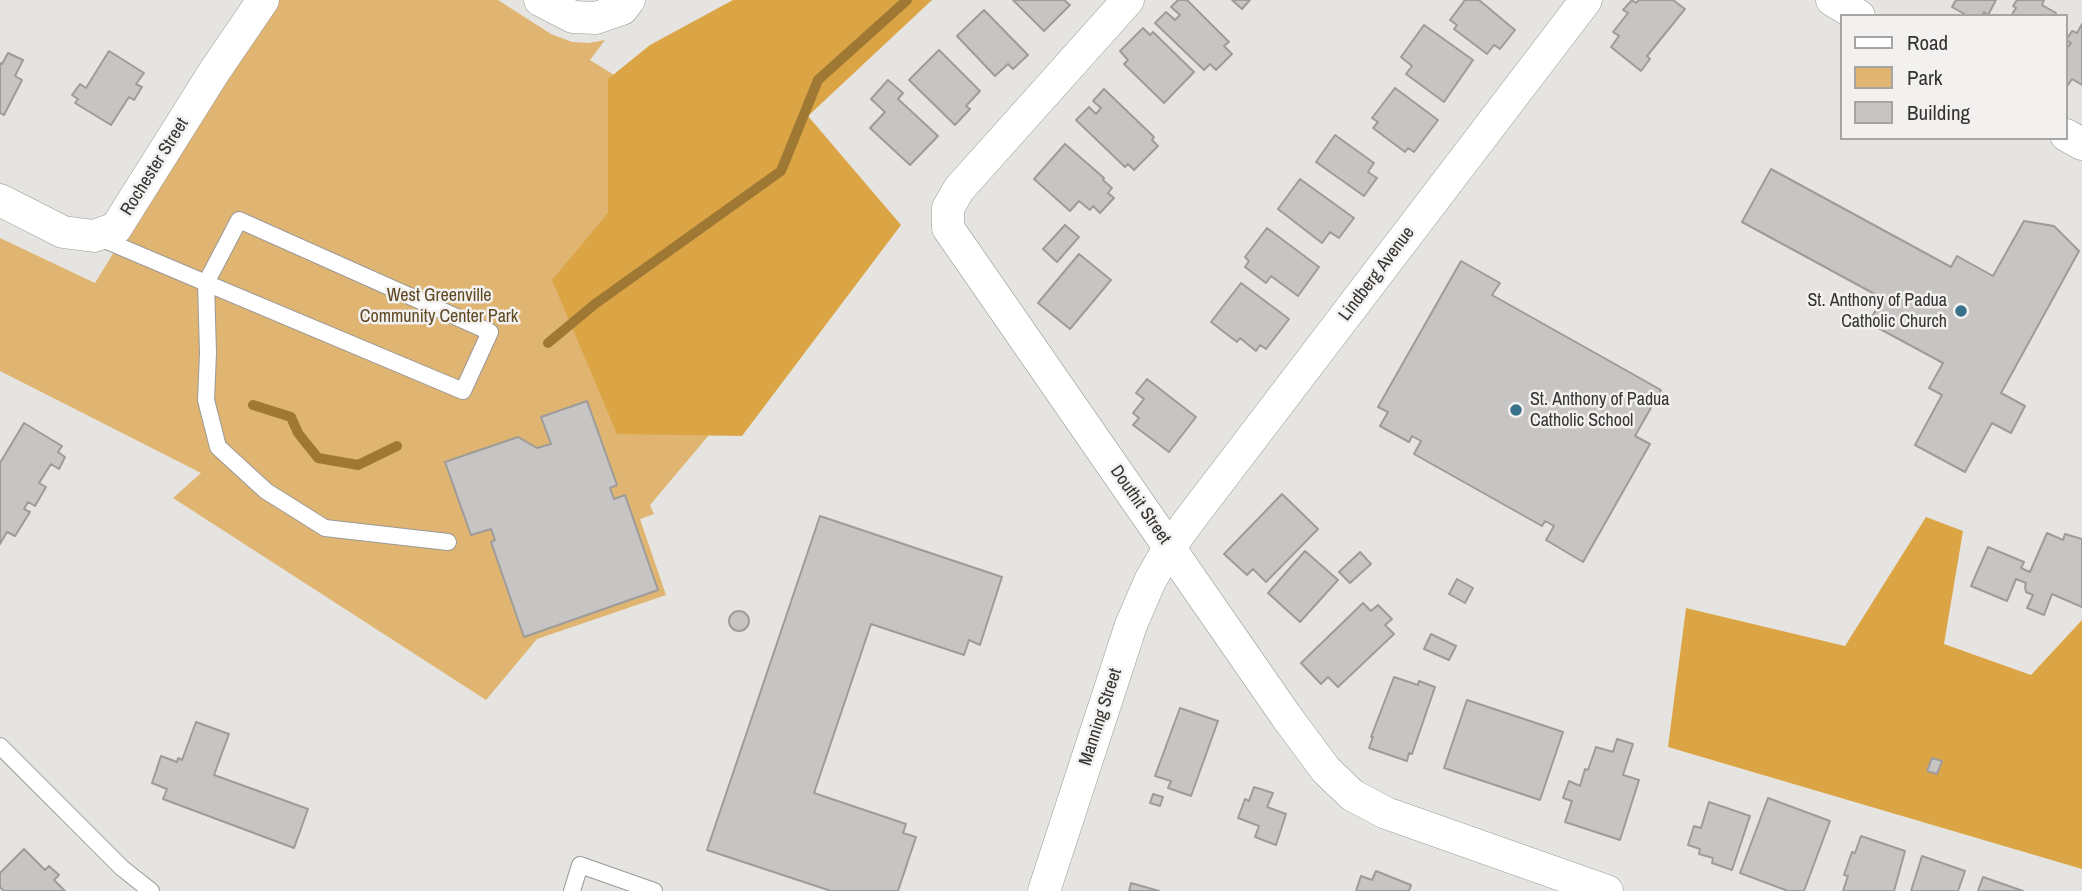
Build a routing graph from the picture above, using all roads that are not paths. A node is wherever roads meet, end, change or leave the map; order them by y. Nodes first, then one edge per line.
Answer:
1 (263, 0) edge
2 (540, 0) edge
3 (629, 0) edge
4 (1128, 0) edge
5 (1586, 0) edge
6 (1832, 0) edge
7 (1856, 14) edge
8 (0, 200) edge
9 (94, 236) junction
10 (206, 283) junction
11 (448, 542) dead end
12 (1169, 548) junction
13 (0, 746) edge
14 (151, 891) edge
15 (572, 891) edge
16 (654, 891) edge
17 (1044, 891) edge
18 (1607, 891) edge

1 - 9 street, Rochester Street
2 - 3 street
4 - 12 street, Douthit Street
5 - 12 street, Lindberg Avenue
6 - 7 street
8 - 9 street
9 - 10 lane
10 - 10 lane
10 - 11 lane
12 - 17 street, Manning Street
12 - 18 street, Douthit Street
13 - 14 lane
15 - 16 lane

